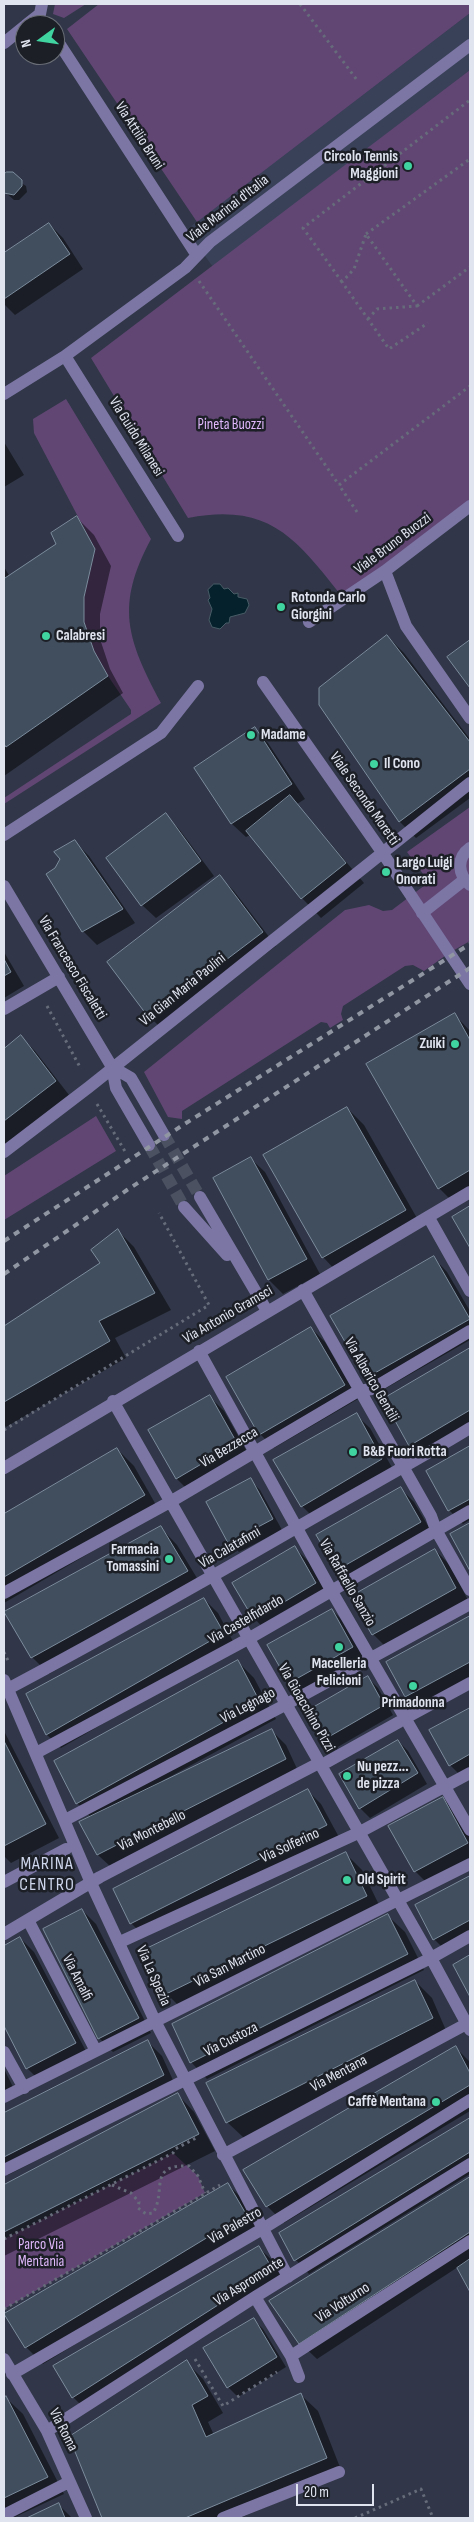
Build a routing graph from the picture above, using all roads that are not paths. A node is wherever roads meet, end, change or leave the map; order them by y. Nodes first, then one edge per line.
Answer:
1 (15, 34) edge
2 (4, 43) edge
3 (470, 44) edge
4 (65, 52) edge
5 (196, 254) junction
6 (65, 356) junction
7 (4, 394) edge
8 (470, 506) edge
9 (178, 536) dead end
10 (385, 571) junction
11 (309, 622) dead end
12 (263, 682) dead end
13 (198, 686) dead end
14 (470, 718) edge
15 (470, 783) edge
16 (4, 835) edge
17 (470, 848) edge
18 (382, 852) junction
19 (467, 883) edge
20 (4, 886) edge
21 (422, 913) junction
22 (59, 978) junction
23 (470, 984) edge
24 (4, 1009) edge
25 (112, 1067) junction
26 (164, 1135) tunnel mouth
27 (149, 1145) tunnel mouth
28 (4, 1152) edge
29 (470, 1192) edge
30 (200, 1196) tunnel mouth
31 (184, 1207) tunnel mouth
32 (429, 1218) junction
33 (244, 1274) junction
34 (303, 1290) junction
35 (470, 1291) edge
36 (267, 1311) junction
37 (470, 1331) edge
38 (199, 1351) junction
39 (358, 1391) junction
40 (113, 1401) junction
41 (470, 1428) edge
42 (254, 1452) junction
43 (4, 1468) edge
44 (404, 1469) junction
45 (170, 1502) junction
46 (470, 1511) edge
47 (297, 1527) junction
48 (436, 1530) junction
49 (212, 1578) junction
50 (331, 1590) junction
51 (470, 1590) edge
52 (4, 1592) edge
53 (470, 1604) edge
54 (248, 1639) junction
55 (371, 1656) junction
56 (470, 1683) edge
57 (5, 1687) edge
58 (285, 1705) junction
59 (411, 1715) dead end
60 (399, 1722) dead end
61 (36, 1753) junction
62 (323, 1762) junction
63 (470, 1773) edge
64 (444, 1786) junction
65 (65, 1820) junction
66 (470, 1830) edge
67 (358, 1833) junction
68 (66, 1850) dead end
69 (470, 1864) edge
70 (4, 1882) edge
71 (91, 1883) junction
72 (397, 1900) junction
73 (28, 1920) junction
74 (4, 1934) edge
75 (470, 1936) edge
76 (120, 1942) junction
77 (431, 1958) junction
78 (155, 2022) junction
79 (469, 2025) edge
80 (96, 2051) junction
81 (4, 2052) edge
82 (186, 2081) junction
83 (24, 2088) junction
84 (4, 2097) edge
85 (470, 2100) edge
86 (223, 2155) junction
87 (470, 2164) edge
88 (4, 2170) edge
89 (264, 2228) junction
90 (470, 2241) edge
91 (288, 2277) junction
92 (255, 2297) junction
93 (291, 2356) junction
94 (4, 2359) edge
95 (12, 2374) junction
96 (300, 2377) dead end
97 (47, 2431) junction
98 (339, 2472) dead end
99 (70, 2482) junction
100 (4, 2515) edge
101 (86, 2518) edge
102 (223, 2518) edge

1 - 2 street
3 - 5 street, Viale Marinai d'Italia
4 - 5 street, Via Attilio Bruni
5 - 6 street, Viale Marinai d'Italia
6 - 7 street, Viale Marinai d'Italia
6 - 9 street, Via Guido Milanesi
8 - 10 street, Viale Bruno Buozzi
10 - 11 street, Viale Bruno Buozzi
10 - 14 street
12 - 18 street, Viale Secondo Moretti
13 - 16 street
15 - 18 street, Via Gian Maria Paolini
17 - 19 street
18 - 21 street, Viale Secondo Moretti
18 - 25 street, Via Gian Maria Paolini
19 - 21 street
20 - 22 street, Via Francesco Fiscaletti
21 - 23 street, Viale Secondo Moretti
22 - 24 street
22 - 25 street, Via Francesco Fiscaletti
25 - 26 street, Via Francesco Fiscaletti
25 - 27 street, Via Francesco Fiscaletti
25 - 28 street, Via Gian Maria Paolini
29 - 32 street, Via Antonio Gramsci
30 - 33 street
31 - 33 street
32 - 34 street, Via Antonio Gramsci
32 - 35 street
33 - 36 street
34 - 36 street, Via Antonio Gramsci
34 - 39 street, Via Alberico Gentili
36 - 38 street, Via Antonio Gramsci
37 - 39 street, Via Bezzecca
38 - 40 street, Via Antonio Gramsci
38 - 42 street, Via Raffaello Sanzio
39 - 42 street, Via Bezzecca
39 - 44 street, Via Alberico Gentili
40 - 43 street, Via Antonio Gramsci
40 - 45 street, Via Gioacchino Pizzi
41 - 44 street, Via Calatafimi
42 - 45 street, Via Bezzecca
42 - 47 street, Via Raffaello Sanzio
44 - 47 street, Via Calatafimi
44 - 48 street, Via Alberico Gentili
45 - 49 street, Via Gioacchino Pizzi
45 - 52 street, Via Bezzecca
46 - 48 street, Via Castelfidardo
47 - 49 street, Via Calatafimi
47 - 50 street, Via Raffaello Sanzio
48 - 50 street, Via Castelfidardo
48 - 51 street, Via Alberico Gentili
49 - 54 street, Via Gioacchino Pizzi
49 - 57 street, Via Calatafimi
50 - 54 street, Via Castelfidardo
50 - 55 street, Via Raffaello Sanzio
53 - 55 street, Via Legnago
54 - 58 street, Via Gioacchino Pizzi
54 - 61 street, Via Castelfidardo
55 - 58 street, Via Legnago
55 - 64 street, Via Raffaello Sanzio
56 - 59 street
57 - 61 street, Via La Spezia
58 - 62 street, Via Gioacchino Pizzi
58 - 65 street, Via Legnago
60 - 62 street, Via Montebello
61 - 65 street, Via La Spezia
62 - 67 street, Via Gioacchino Pizzi
62 - 71 street, Via Montebello
63 - 64 street, Via Solferino
64 - 66 street, Via Raffaello Sanzio
64 - 67 street, Via Solferino
65 - 71 street, Via La Spezia
67 - 72 street, Via Gioacchino Pizzi
67 - 76 street, Via Solferino
68 - 70 street
69 - 72 street, Via San Martino
71 - 73 street, Via Montebello
71 - 76 street, Via La Spezia
72 - 77 street, Via Gioacchino Pizzi
72 - 78 street, Via San Martino
73 - 74 street, Via Montebello
73 - 80 street, Via Amalfi
75 - 77 street, Via Custoza
76 - 78 street, Via La Spezia
77 - 79 street, Via Gioacchino Pizzi
77 - 82 street, Via Custoza
78 - 80 street, Via San Martino
78 - 82 street, Via La Spezia
79 - 86 street, Via Mentana
80 - 83 street, Via San Martino
81 - 83 street
82 - 86 street, Via La Spezia
82 - 88 street, Via Custoza
83 - 84 street, Via San Martino
85 - 89 street, Via Palestro
86 - 89 street, Via La Spezia
87 - 91 street, Via Aspromonte
89 - 91 street, Via La Spezia
89 - 95 street, Via Palestro
90 - 93 street, Via Volturno
91 - 92 street, Via Aspromonte
92 - 93 street
92 - 97 street, Via Aspromonte
93 - 96 street
94 - 95 street, Via Roma
95 - 97 street, Via Roma
97 - 99 street, Via Roma
98 - 102 street
99 - 100 street
99 - 101 street, Via Roma

